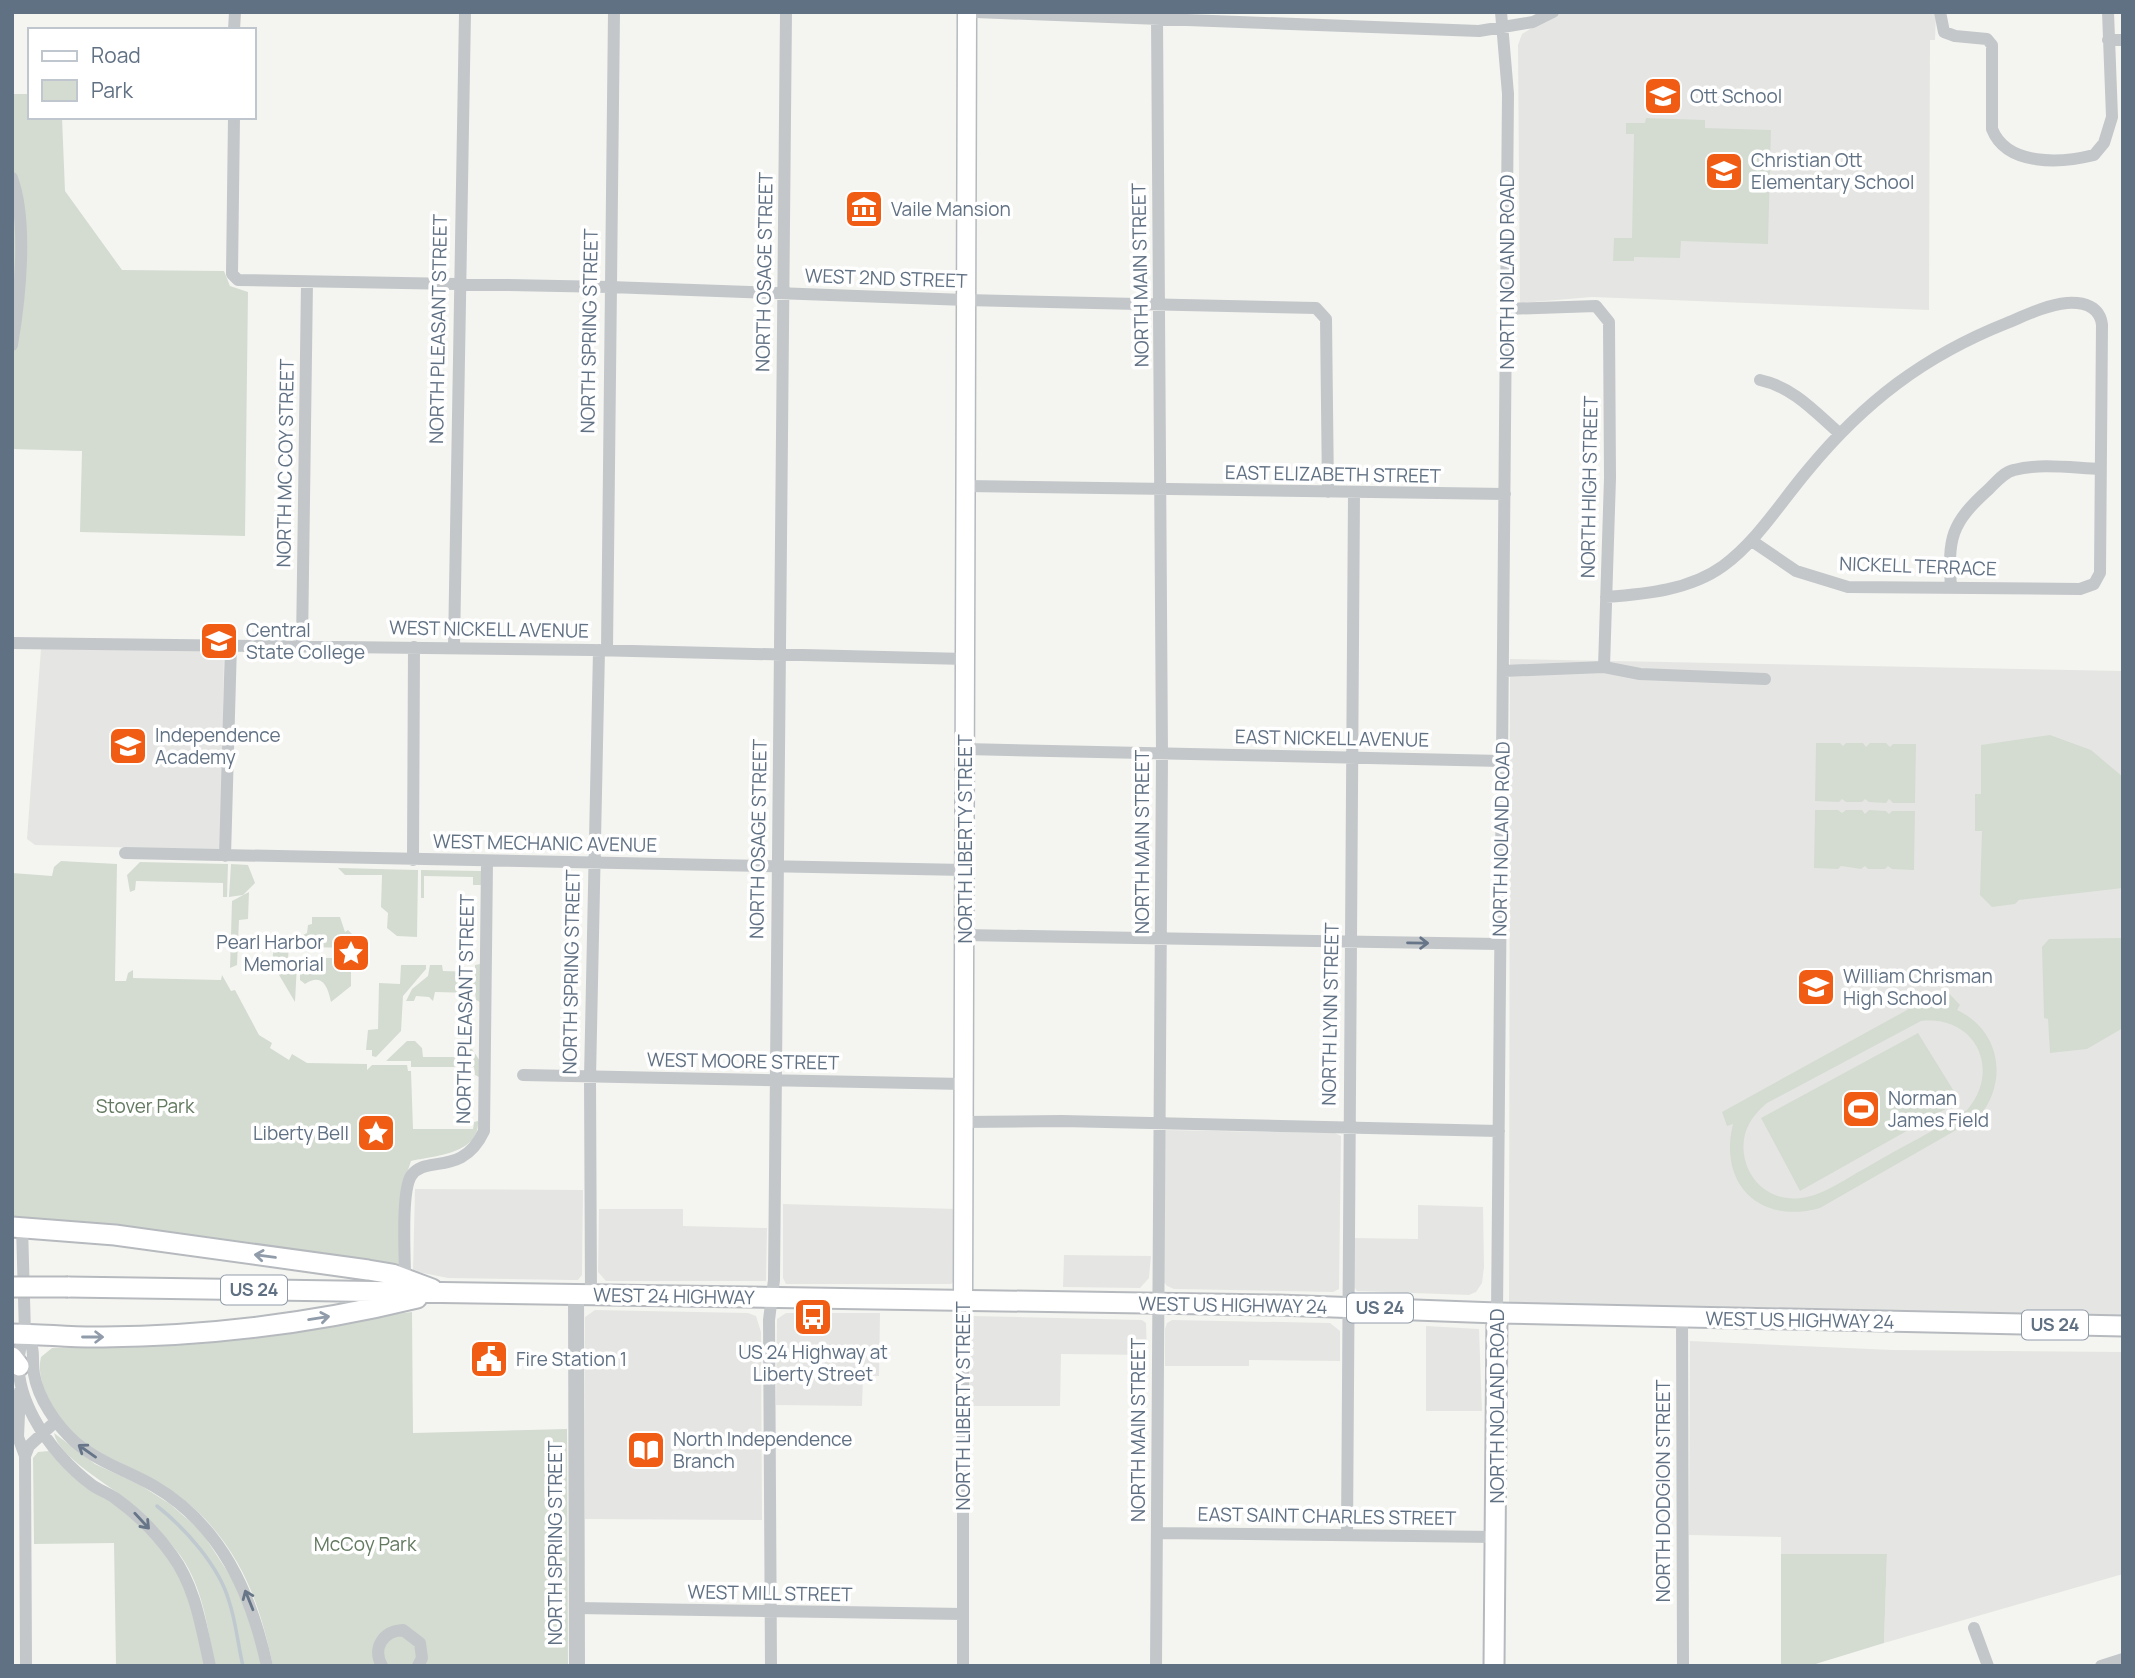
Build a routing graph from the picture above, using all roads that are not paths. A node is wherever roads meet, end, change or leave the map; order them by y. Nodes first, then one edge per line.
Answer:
1 (464, 12) edge
2 (614, 12) edge
3 (786, 12) edge
4 (967, 12) edge
5 (975, 12) edge
6 (1501, 12) edge
7 (1553, 12) edge
8 (1940, 12) edge
9 (2108, 12) edge
10 (1019, 13) edge
11 (1157, 18) junction
12 (1501, 30) junction
13 (2108, 40) junction
14 (2123, 40) edge
15 (234, 119) edge
16 (12, 178) edge
17 (307, 282) junction
18 (457, 285) junction
19 (610, 287) junction
20 (783, 293) junction
21 (966, 300) junction
22 (1160, 304) junction
23 (1507, 309) junction
24 (12, 345) edge
25 (1760, 380) dead end
26 (1839, 433) junction
27 (2100, 469) junction
28 (966, 486) junction
29 (1161, 491) junction
30 (1328, 492) junction
31 (1354, 494) junction
32 (1505, 494) junction
33 (1752, 541) junction
34 (1951, 588) junction
35 (1606, 597) junction
36 (12, 643) edge
37 (231, 644) junction
38 (302, 645) junction
39 (414, 647) junction
40 (454, 647) junction
41 (603, 650) junction
42 (779, 654) junction
43 (965, 659) junction
44 (1605, 667) junction
45 (1504, 671) junction
46 (1765, 679) dead end
47 (965, 749) junction
48 (1162, 754) junction
49 (1353, 758) junction
50 (1502, 761) junction
51 (125, 853) dead end
52 (225, 856) junction
53 (413, 860) junction
54 (487, 862) junction
55 (594, 864) junction
56 (777, 867) junction
57 (965, 870) junction
58 (964, 935) junction
59 (1160, 938) junction
60 (1350, 941) junction
61 (1499, 944) junction
62 (523, 1075) dead end
63 (590, 1078) junction
64 (775, 1081) junction
65 (964, 1084) junction
66 (963, 1122) junction
67 (1158, 1124) junction
68 (1348, 1128) junction
69 (1499, 1131) junction
70 (17, 1226) edge
71 (405, 1278) junction
72 (12, 1287) edge
73 (440, 1293) junction
74 (583, 1294) junction
75 (772, 1298) junction
76 (963, 1300) junction
77 (1157, 1303) junction
78 (1347, 1306) junction
79 (1497, 1313) junction
80 (1682, 1317) junction
81 (2123, 1326) edge
82 (18, 1334) edge
83 (17, 1369) edge
84 (56, 1421) junction
85 (43, 1432) junction
86 (25, 1457) junction
87 (18, 1506) edge
88 (1157, 1533) junction
89 (1347, 1535) junction
90 (1496, 1537) junction
91 (577, 1608) junction
92 (771, 1613) junction
93 (963, 1615) junction
94 (1974, 1629) dead end
95 (2123, 1659) edge
96 (26, 1666) edge
97 (210, 1666) edge
98 (267, 1666) edge
99 (382, 1666) edge
100 (418, 1666) edge
101 (577, 1666) edge
102 (771, 1666) edge
103 (963, 1666) edge
104 (1156, 1666) edge
105 (1494, 1666) edge
106 (1683, 1666) edge
107 (1988, 1666) edge
108 (2101, 1666) edge

1 - 18 street, NORTH PLEASANT STREET
2 - 19 street, NORTH SPRING STREET
3 - 20 street, NORTH OSAGE STREET
4 - 21 main road, NORTH LIBERTY STREET
5 - 10 street
6 - 12 street, NORTH NOLAND ROAD
7 - 12 street
8 - 13 street
9 - 13 street
10 - 11 street
11 - 12 street
11 - 22 street, NORTH MAIN STREET
12 - 23 street, NORTH NOLAND ROAD
13 - 14 street
15 - 17 street, WEST 2ND STREET
16 - 24 street
17 - 18 street, WEST 2ND STREET
17 - 38 street, NORTH MC COY STREET
18 - 19 street, WEST 2ND STREET
18 - 40 street, NORTH PLEASANT STREET
19 - 20 street, WEST 2ND STREET
19 - 41 street, NORTH SPRING STREET
20 - 21 street, WEST 2ND STREET
20 - 42 street, NORTH OSAGE STREET
21 - 22 street, WEST 2ND STREET
21 - 28 main road, NORTH LIBERTY STREET
22 - 29 street, NORTH MAIN STREET
22 - 30 street, WEST 2ND STREET
23 - 32 street, NORTH NOLAND ROAD
23 - 35 street, NORTH HIGH STREET
25 - 26 street
26 - 27 street
26 - 33 street
27 - 34 street
27 - 34 street, NICKELL TERRACE
28 - 29 street, EAST ELIZABETH STREET
28 - 43 main road, NORTH LIBERTY STREET
29 - 30 street, EAST ELIZABETH STREET
29 - 48 street, NORTH MAIN STREET
30 - 31 street, EAST ELIZABETH STREET
31 - 32 street, EAST ELIZABETH STREET
31 - 49 street, NORTH LYNN STREET
32 - 45 street, NORTH NOLAND ROAD
33 - 34 street, NICKELL TERRACE
33 - 35 street
35 - 44 street, NORTH HIGH STREET
36 - 37 street, WEST NICKELL AVENUE
37 - 38 street, WEST NICKELL AVENUE
37 - 52 street
38 - 39 street, WEST NICKELL AVENUE
39 - 40 street, WEST NICKELL AVENUE
39 - 53 street
40 - 41 street, WEST NICKELL AVENUE
41 - 42 street, WEST NICKELL AVENUE
41 - 55 street, NORTH SPRING STREET
42 - 43 street, WEST NICKELL AVENUE
42 - 56 street, NORTH OSAGE STREET
43 - 47 main road, NORTH LIBERTY STREET
44 - 45 street
44 - 46 street
45 - 50 street, NORTH NOLAND ROAD
47 - 48 street
47 - 57 main road, NORTH LIBERTY STREET
48 - 49 street, EAST NICKELL AVENUE
48 - 59 street, NORTH MAIN STREET
49 - 50 street, EAST NICKELL AVENUE
49 - 60 street, NORTH LYNN STREET
50 - 61 street, NORTH NOLAND ROAD
51 - 52 street, WEST MECHANIC AVENUE
52 - 53 street, WEST MECHANIC AVENUE
53 - 54 street, WEST MECHANIC AVENUE
54 - 55 street, WEST MECHANIC AVENUE
54 - 71 street, NORTH PLEASANT STREET
55 - 56 street, WEST MECHANIC AVENUE
55 - 63 street, NORTH SPRING STREET
56 - 57 street, WEST MECHANIC AVENUE
56 - 64 street, NORTH OSAGE STREET
57 - 58 main road, NORTH LIBERTY STREET
58 - 59 street
58 - 65 main road, NORTH LIBERTY STREET
59 - 60 street
59 - 67 street, NORTH MAIN STREET
60 -> 61 street
60 - 68 street, NORTH LYNN STREET
61 - 69 street, NORTH NOLAND ROAD
62 - 63 street, WEST MOORE STREET
63 - 64 street, WEST MOORE STREET
63 - 74 street, NORTH SPRING STREET
64 - 65 street, WEST MOORE STREET
64 - 75 street, NORTH OSAGE STREET
65 - 66 main road, NORTH LIBERTY STREET
66 - 67 street
66 - 76 main road, NORTH LIBERTY STREET
67 - 68 street
67 - 77 street, NORTH MAIN STREET
68 - 69 street
68 - 78 street, NORTH LYNN STREET
69 - 79 street, NORTH NOLAND ROAD
71 -> 70 main road
70 - 82 street
71 - 73 main road
72 - 73 main road, US 24, bridge
73 - 74 main road, US 24
82 -> 73 main road
74 - 75 main road, WEST 24 HIGHWAY / US 24
74 - 91 street, NORTH SPRING STREET
75 - 76 main road, WEST US HIGHWAY 24 / US 24
75 - 92 street, NORTH OSAGE STREET
76 - 77 main road, WEST US HIGHWAY 24 / US 24
76 - 93 street, NORTH LIBERTY STREET
77 - 78 main road, WEST US HIGHWAY 24 / US 24
77 - 88 street, NORTH MAIN STREET
78 - 79 main road, WEST US HIGHWAY 24 / US 24
78 - 89 street, NORTH LYNN STREET
79 - 80 main road, WEST US HIGHWAY 24 / US 24
79 - 90 main road, NORTH NOLAND ROAD
80 - 81 main road, WEST US HIGHWAY 24 / US 24
80 - 106 street, NORTH DODGION STREET
82 - 83 street
82 - 84 street
83 - 85 street
83 - 86 street
84 - 85 street
98 -> 84 street
85 - 86 street
85 -> 97 street
86 - 87 street
87 - 96 street
88 - 89 street, EAST SAINT CHARLES STREET
88 - 104 street, NORTH MAIN STREET
89 - 90 street, EAST SAINT CHARLES STREET
90 - 105 main road, NORTH NOLAND ROAD
91 - 92 street, WEST MILL STREET
91 - 101 street, NORTH SPRING STREET
92 - 93 street, WEST MILL STREET
92 - 102 street, NORTH OSAGE STREET
93 - 103 street, NORTH LIBERTY STREET
94 - 107 street
95 - 108 street
99 - 100 street

